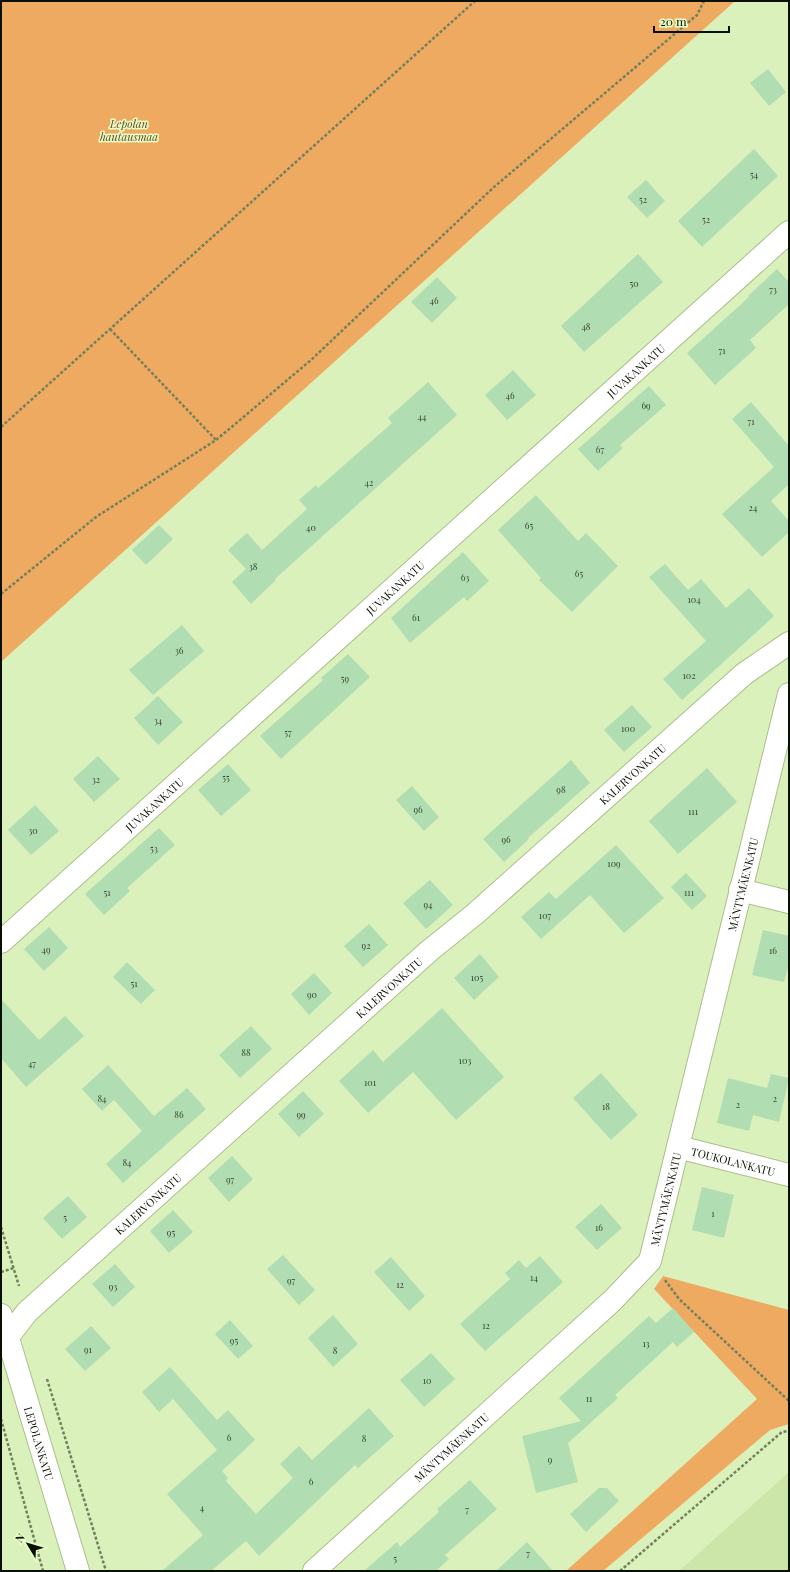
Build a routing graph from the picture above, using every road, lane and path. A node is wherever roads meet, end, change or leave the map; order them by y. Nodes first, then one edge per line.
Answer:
1 (475, 1) edge
2 (704, 1) edge
3 (789, 232) edge
4 (110, 329) junction
5 (1, 427) edge
6 (216, 440) junction
7 (1, 594) edge
8 (789, 644) edge
9 (789, 694) edge
10 (740, 890) junction
11 (789, 902) edge
12 (1, 942) edge
13 (678, 1147) junction
14 (789, 1175) edge
15 (1, 1227) edge
16 (650, 1261) junction
17 (14, 1268) junction
18 (1, 1272) edge
19 (27, 1312) junction
20 (1, 1315) edge
21 (4, 1341) edge
22 (47, 1379) dead end
23 (789, 1401) edge
24 (1, 1419) edge
25 (789, 1431) edge
26 (43, 1571) edge
27 (78, 1571) edge
28 (106, 1571) edge
29 (314, 1571) edge
30 (620, 1571) edge

1 - 4 path
2 - 6 path
3 - 12 street, JUVAKANKATU
4 - 5 path
4 - 6 path
6 - 7 path
8 - 19 street, KALERVONKATU
9 - 10 street, MÄNTYMÄENKATU
10 - 11 street
10 - 13 street, MÄNTYMÄENKATU
13 - 14 street, TOUKOLANKATU
13 - 16 street, MÄNTYMÄENKATU
15 - 17 path
16 - 23 path
16 - 29 street, MÄNTYMÄENKATU
17 - 18 path
17 - 19 path
19 - 21 street, KALERVONKATU
20 - 21 street, LEPOLANKATU
21 - 27 street, LEPOLANKATU
22 - 28 path
24 - 26 path
25 - 30 path

